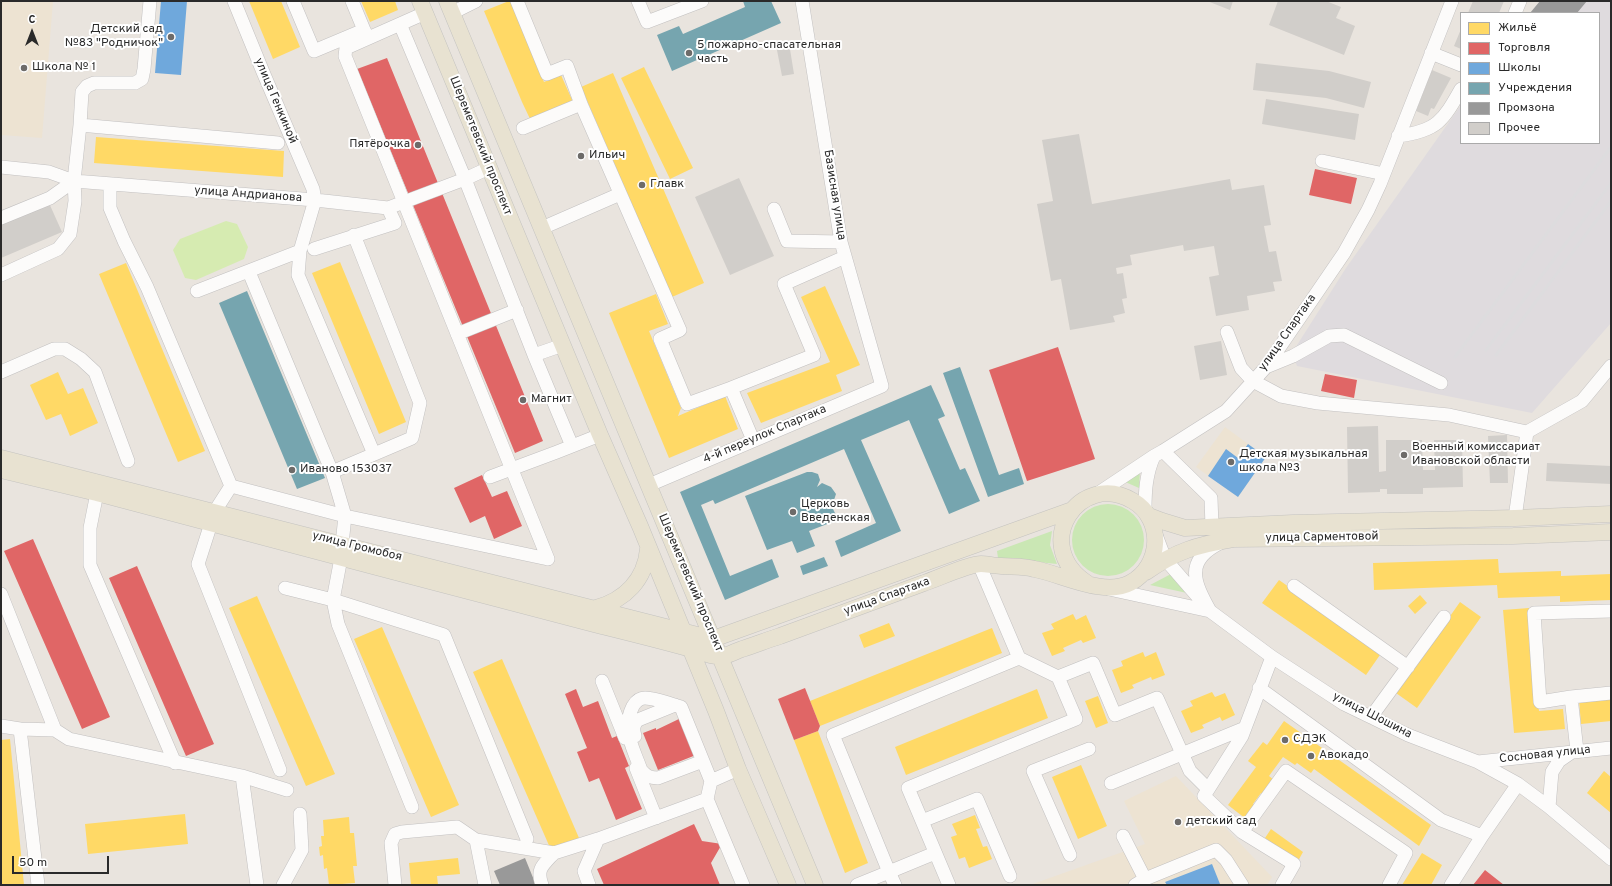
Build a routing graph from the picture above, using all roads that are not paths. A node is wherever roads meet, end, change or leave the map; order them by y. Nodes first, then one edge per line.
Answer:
1 (150, 1) edge
2 (234, 1) edge
3 (293, 1) edge
4 (352, 1) edge
5 (476, 1) edge
6 (517, 1) edge
7 (638, 1) edge
8 (702, 1) edge
9 (802, 1) edge
10 (1452, 1) edge
11 (1520, 1) edge
12 (422, 7) edge
13 (449, 7) edge
14 (1515, 12) edge
15 (400, 24) junction
16 (365, 34) junction
17 (1431, 53) junction
18 (1460, 65) edge
19 (1460, 91) edge
20 (581, 104) junction
21 (80, 126) junction
22 (523, 128) dead end
23 (1398, 136) junction
24 (278, 142) dead end
25 (1322, 161) dead end
26 (1, 167) edge
27 (489, 168) junction
28 (1384, 174) junction
29 (465, 179) junction
30 (74, 181) junction
31 (110, 184) junction
32 (620, 194) junction
33 (316, 200) junction
34 (403, 203) junction
35 (388, 208) junction
36 (774, 209) dead end
37 (1, 218) edge
38 (542, 228) junction
39 (354, 235) junction
40 (841, 242) junction
41 (314, 249) dead end
42 (300, 251) junction
43 (845, 257) junction
44 (249, 272) junction
45 (1, 275) edge
46 (564, 281) junction
47 (539, 290) junction
48 (197, 291) dead end
49 (517, 310) junction
50 (1227, 332) dead end
51 (457, 334) junction
52 (563, 345) junction
53 (534, 355) junction
54 (1266, 367) junction
55 (1609, 371) edge
56 (1, 372) edge
57 (1252, 381) junction
58 (1441, 383) dead end
59 (882, 386) joint
60 (731, 388) junction
61 (1527, 432) junction
62 (600, 435) junction
63 (753, 440) junction
64 (572, 446) junction
65 (374, 454) junction
66 (1158, 454) junction
67 (1, 458) edge
68 (128, 461) dead end
69 (512, 469) junction
70 (1, 470) edge
71 (332, 472) junction
72 (490, 477) dead end
73 (649, 485) junction
74 (231, 486) junction
75 (97, 493) junction
76 (1094, 496) junction
77 (1072, 510) junction
78 (1147, 513) junction
79 (1611, 514) edge
80 (345, 516) junction
81 (213, 517) junction
82 (1515, 518) junction
83 (1212, 527) junction
84 (1611, 532) edge
85 (1156, 534) junction
86 (1513, 536) junction
87 (1233, 539) junction
88 (648, 548) junction
89 (342, 551) junction
90 (1165, 559) junction
91 (979, 564) junction
92 (1139, 577) junction
93 (1094, 586) junction
94 (1294, 586) dead end
95 (285, 588) dead end
96 (1, 594) edge
97 (333, 600) junction
98 (596, 608) junction
99 (1210, 611) junction
100 (1611, 611) edge
101 (1444, 617) dead end
102 (682, 630) junction
103 (714, 639) junction
104 (690, 649) junction
105 (721, 657) junction
106 (1272, 657) junction
107 (1019, 658) junction
108 (1408, 667) junction
109 (1058, 676) junction
110 (602, 681) dead end
111 (1260, 688) junction
112 (1611, 693) edge
113 (1571, 697) junction
114 (676, 705) junction
115 (1371, 717) junction
116 (1, 726) edge
117 (1245, 728) junction
118 (20, 729) junction
119 (55, 730) junction
120 (1089, 749) dead end
121 (1575, 751) junction
122 (1610, 751) edge
123 (1182, 753) junction
124 (703, 760) junction
125 (1478, 762) junction
126 (175, 763) junction
127 (738, 769) junction
128 (280, 770) dead end
129 (242, 776) junction
130 (711, 781) junction
131 (1111, 783) dead end
132 (1518, 784) junction
133 (1208, 789) junction
134 (287, 790) dead end
135 (707, 799) junction
136 (1549, 806) junction
137 (412, 807) dead end
138 (300, 814) dead end
139 (656, 818) junction
140 (922, 821) junction
141 (1242, 832) junction
142 (1123, 836) dead end
143 (1482, 836) junction
144 (527, 839) dead end
145 (598, 839) junction
146 (476, 840) junction
147 (554, 853) junction
148 (935, 853) junction
149 (1070, 855) dead end
150 (1611, 859) edge
151 (889, 872) junction
152 (1010, 876) dead end
153 (1140, 882) edge
154 (38, 885) edge
155 (257, 885) edge
156 (284, 885) edge
157 (395, 885) edge
158 (484, 885) edge
159 (542, 885) edge
160 (589, 885) edge
161 (743, 885) edge
162 (788, 885) edge
163 (815, 885) edge
164 (857, 885) edge
165 (895, 885) edge
166 (949, 885) edge
167 (1242, 885) edge
168 (1282, 885) edge
169 (1389, 885) edge
170 (1451, 885) edge

1 - 21 street
2 - 33 street, улица Генкиной
3 - 16 street
4 - 16 street
5 - 13 street
6 - 20 street
7 - 8 street
9 - 40 street, Базисная улица
10 - 17 street, улица Спартака
11 - 14 street
12 - 15 street
12 - 27 main road, Шереметевский проспект
13 - 38 main road, Шереметевский проспект
15 - 16 street
15 - 29 street
16 - 34 street
17 - 18 street
17 - 23 street, улица Спартака
19 - 23 street
20 - 22 street
20 - 32 street
21 - 24 street
21 - 30 street
23 - 28 street, улица Спартака
25 - 28 street
26 - 30 street, улица Андрианова
27 - 29 street, улица Андрианова
27 - 47 main road, Шереметевский проспект
28 - 54 street, улица Спартака
29 - 34 street, улица Андрианова
29 - 49 street
30 - 31 street, улица Андрианова
30 - 37 street
30 - 45 street
31 - 33 street, улица Андрианова
31 - 74 street
32 - 38 street
32 - 60 street
33 - 35 street, улица Андрианова
33 - 42 street
34 - 35 street, улица Андрианова
34 - 51 street
35 - 39 street
36 - 40 street
38 - 46 main road, Шереметевский проспект
39 - 41 street
39 - 65 street
40 - 43 street, Базисная улица
42 - 44 street
42 - 65 street
43 - 59 street, Базисная улица
43 - 60 street
44 - 48 street
44 - 71 street
46 - 47 main road
46 - 73 main road, Шереметевский проспект
47 - 52 main road, Шереметевский проспект
49 - 51 street
49 - 53 street
50 - 57 street
51 - 69 street
52 - 53 street
52 - 62 main road, Шереметевский проспект
53 - 64 street
54 - 57 street, улица Спартака
54 - 58 street
55 - 61 street
56 - 68 street
57 - 61 street
57 - 66 street, улица Спартака
59 - 63 street, 4-й переулок Спартака
60 - 63 street
61 - 82 street
62 - 64 street
62 - 88 main road, Шереметевский проспект
63 - 73 street, 4-й переулок Спартака
64 - 69 street
65 - 71 street
66 - 76 street, улица Спартака
66 - 78 street
66 - 83 street
67 - 81 main road, улица Громобоя
69 - 72 street
69 - 80 street
70 - 75 main road, улица Громобоя
71 - 80 street
73 - 103 main road, Шереметевский проспект
74 - 80 street
74 - 81 street
75 - 81 main road, улица Громобоя
75 - 126 street
76 - 77 main road
76 - 78 main road
77 - 93 main road
77 - 103 main road, улица Спартака
78 - 83 main road, улица Сарментовой
78 - 85 main road
79 - 82 main road, улица Сарментовой
80 - 89 street
81 - 89 main road, улица Громобоя
81 - 128 street
82 - 83 main road, улица Сарментовой
82 - 86 main road
84 - 86 main road, улица Сарментовой
85 - 90 street
85 - 92 main road
86 - 87 main road, улица Сарментовой
87 - 90 main road, улица Сарментовой
87 - 99 street
88 - 98 main road
88 - 102 main road, Шереметевский проспект
89 - 97 street
89 - 98 main road, улица Громобоя
89 - 104 main road, улица Громобоя
90 - 92 main road, улица Сарментовой
90 - 99 street
91 - 93 main road, улица Спартака
91 - 105 main road, улица Спартака
91 - 107 street
92 - 93 main road
93 - 99 street, улица Шошина
94 - 108 street
95 - 97 street
96 - 119 street
97 - 137 street
97 - 144 street
98 - 102 main road, улица Громобоя
99 - 106 street, улица Шошина
100 - 113 street
101 - 108 street
102 - 103 main road, улица Громобоя
102 - 104 main road, Шереметевский проспект
103 - 105 main road, Шереметевский проспект
104 - 105 main road
104 - 127 main road, Шереметевский проспект
105 - 163 main road, Шереметевский проспект
106 - 111 street
106 - 115 street, улица Шошина
107 - 109 street
107 - 151 street
108 - 115 street
109 - 123 street
109 - 140 street
110 - 139 street
111 - 117 street
111 - 143 street
112 - 113 street
113 - 121 street
114 - 124 street
114 - 124 street
114 - 124 street
115 - 125 street, улица Шошина
116 - 118 street
117 - 123 street
117 - 133 street
118 - 119 street
118 - 154 street
119 - 126 street
120 - 149 street
121 - 122 street, Сосновая улица
121 - 125 street, Сосновая улица
121 - 136 street
123 - 131 street
123 - 133 street
124 - 130 street
125 - 132 street, улица Шошина
126 - 129 street
127 - 130 street
127 - 162 main road, Шереметевский проспект
129 - 134 street
129 - 155 street
130 - 135 street
132 - 136 street, улица Шошина
132 - 143 street
133 - 141 street
135 - 139 street
135 - 161 street
136 - 150 street, улица Шошина
138 - 156 street
139 - 145 street
140 - 148 street
140 - 152 street
141 - 168 street
141 - 169 street
142 - 153 street
143 - 170 street
145 - 147 street
145 - 160 street
146 - 147 street
146 - 157 street
146 - 158 street
147 - 159 street
148 - 151 street
148 - 166 street
151 - 164 street
151 - 165 street
153 - 167 street

